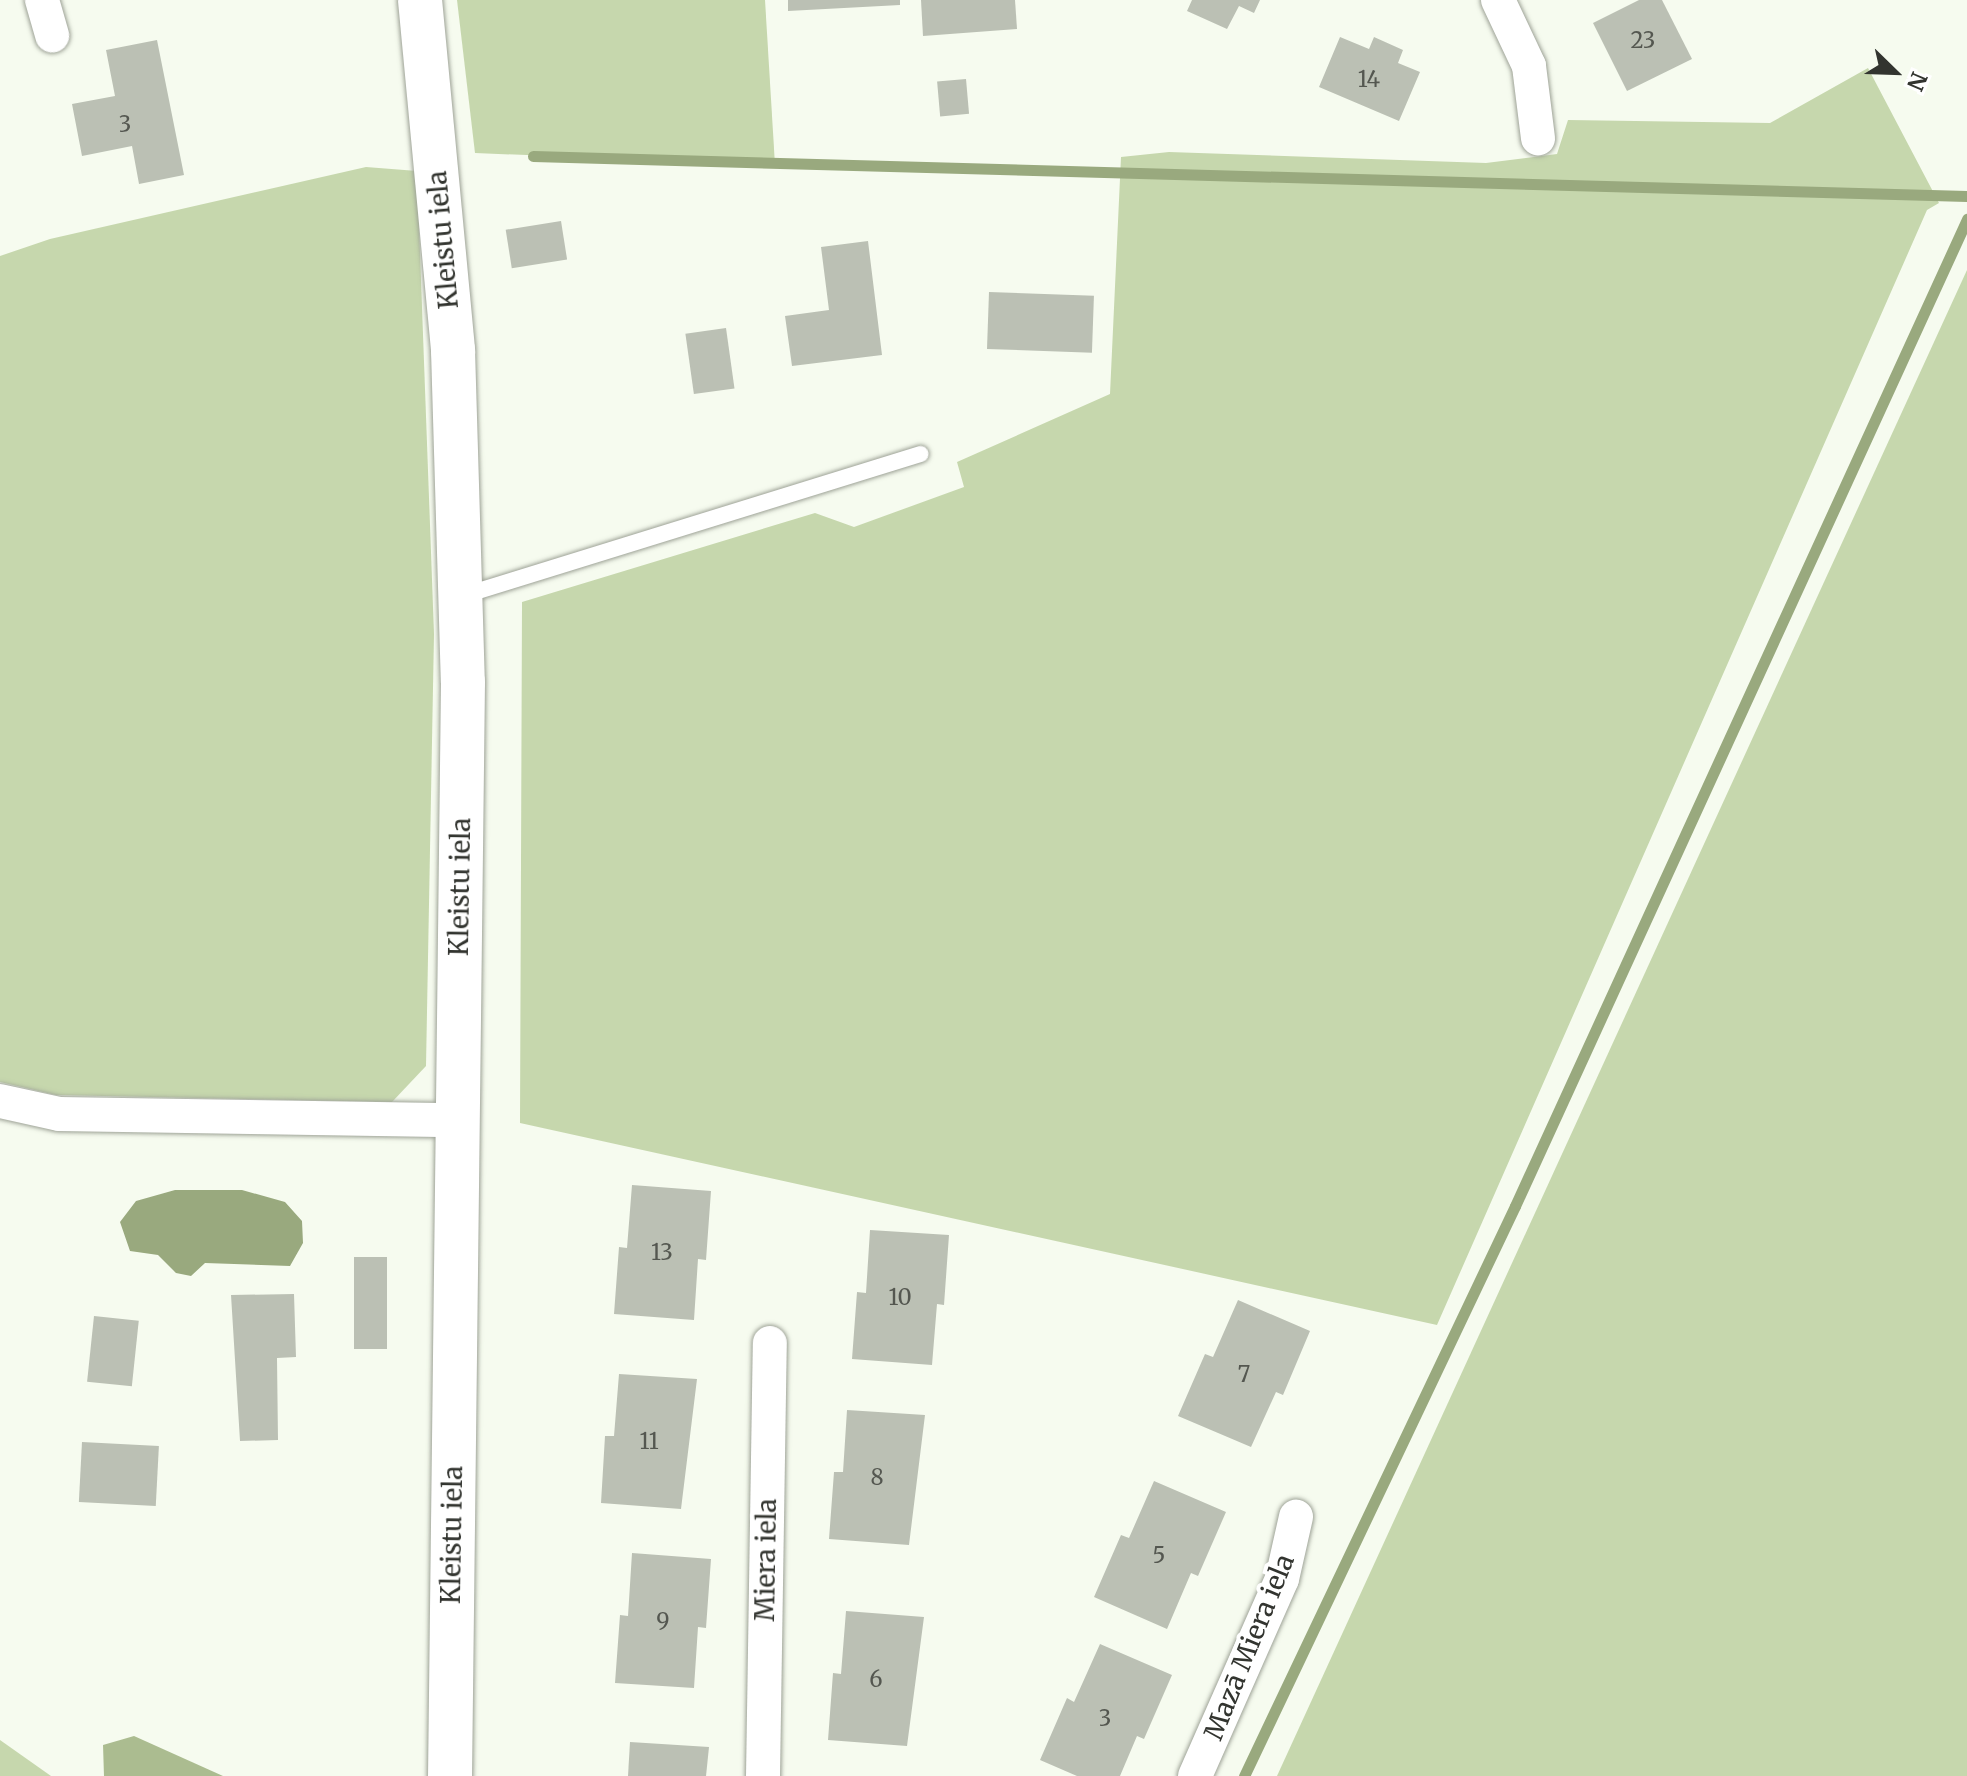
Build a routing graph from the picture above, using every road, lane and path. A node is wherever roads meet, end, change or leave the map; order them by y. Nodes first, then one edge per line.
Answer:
1 (42, 0) edge
2 (420, 0) edge
3 (1498, 0) edge
4 (52, 36) dead end
5 (1538, 138) dead end
6 (921, 454) dead end
7 (460, 597) junction
8 (0, 1101) edge
9 (456, 1120) junction
10 (770, 1343) dead end
11 (1296, 1517) dead end
12 (450, 1776) edge
13 (763, 1776) edge
14 (1195, 1776) edge

1 - 4 street
2 - 7 street, Kleistu iela
3 - 5 street
6 - 7 lane
7 - 9 street, Kleistu iela
8 - 9 street
9 - 12 street, Kleistu iela
10 - 13 street, Miera iela
11 - 14 street, Mazā Miera iela

